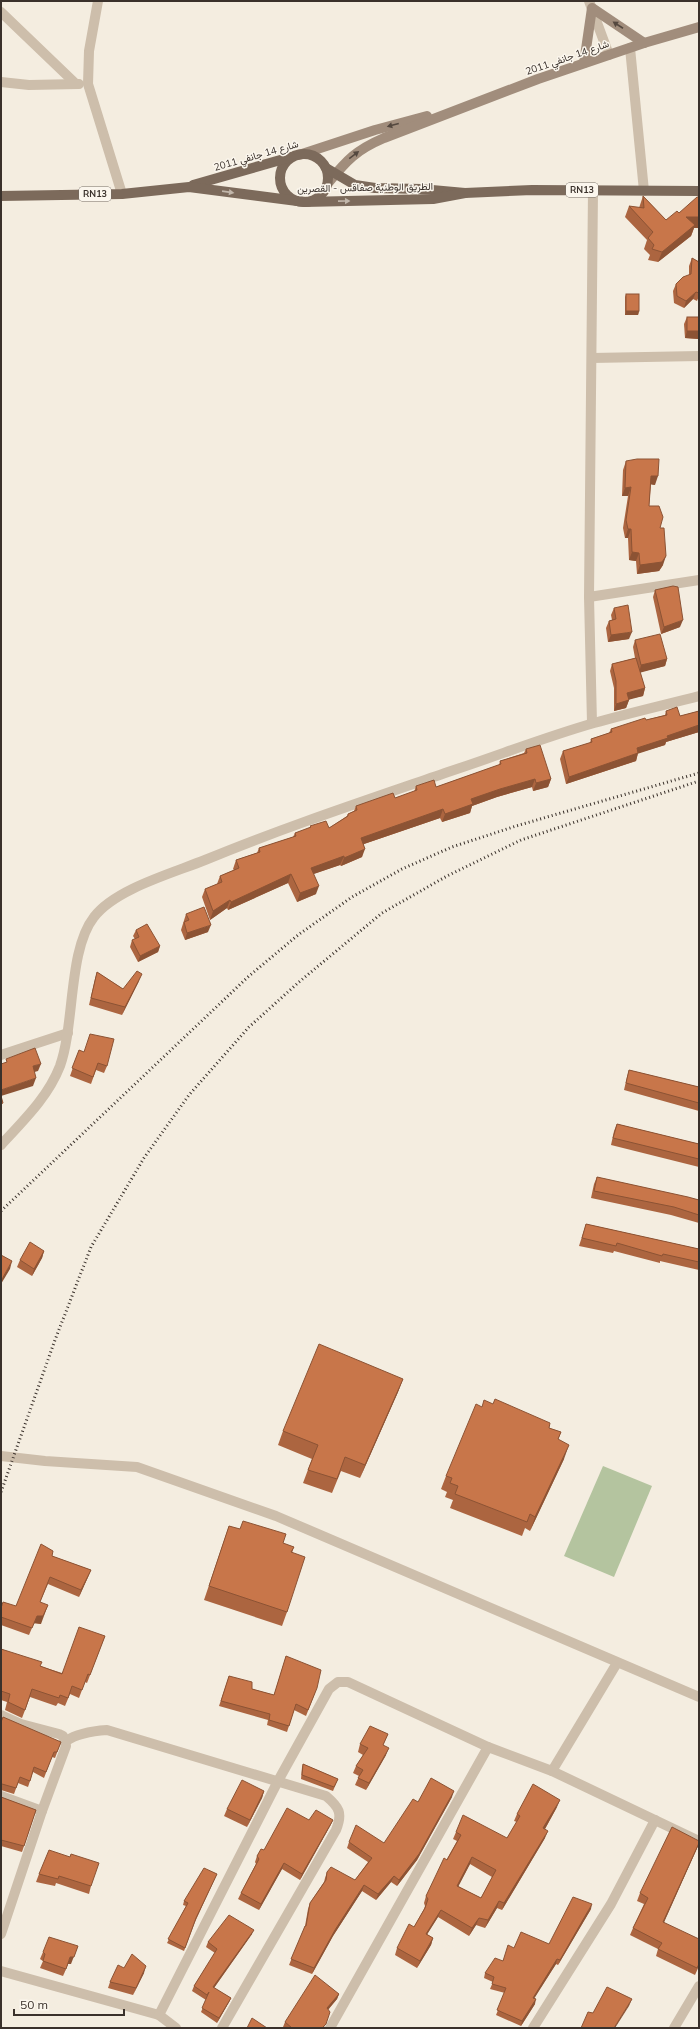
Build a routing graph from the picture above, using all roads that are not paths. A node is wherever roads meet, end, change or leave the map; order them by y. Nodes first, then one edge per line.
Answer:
1 (98, 1) edge
2 (590, 4) edge
3 (1, 12) edge
4 (699, 27) edge
5 (644, 43) junction
6 (630, 48) junction
7 (609, 55) junction
8 (584, 63) junction
9 (1, 82) edge
10 (76, 84) junction
11 (88, 84) junction
12 (445, 113) junction
13 (299, 155) junction
14 (326, 168) junction
15 (335, 174) junction
16 (328, 184) junction
17 (189, 186) junction
18 (593, 190) junction
19 (644, 191) junction
20 (699, 191) edge
21 (465, 193) junction
22 (122, 194) junction
23 (1, 196) edge
24 (301, 201) junction
25 (699, 356) edge
26 (592, 358) junction
27 (699, 580) edge
28 (589, 597) junction
29 (699, 696) edge
30 (592, 723) junction
31 (68, 1033) junction
32 (1, 1055) edge
33 (1, 1145) edge
34 (1, 1456) edge
35 (617, 1664) junction
36 (699, 1697) edge
37 (1, 1715) edge
38 (66, 1741) junction
39 (488, 1747) junction
40 (552, 1771) junction
41 (278, 1781) junction
42 (1, 1796) edge
43 (42, 1811) junction
44 (655, 1820) junction
45 (699, 1841) edge
46 (1, 1934) edge
47 (1, 1971) edge
48 (699, 1986) edge
49 (159, 2015) junction
50 (176, 2028) edge
51 (222, 2028) edge
52 (330, 2028) edge
53 (534, 2028) edge
54 (674, 2028) edge

1 - 11 street
5 -> 2 main road
2 - 7 street
2 - 8 main road
3 - 10 street
4 - 5 main road, شارع 14 جانفي 2011
5 - 6 main road, شارع 14 جانفي 2011
6 - 7 main road, شارع 14 جانفي 2011
6 - 19 street
7 - 8 main road, شارع 14 جانفي 2011
8 - 12 main road, شارع 14 جانفي 2011
9 - 10 street
10 - 11 street
11 - 22 street
12 -> 13 main road, شارع 14 جانفي 2011
15 -> 12 main road, شارع 14 جانفي 2011
13 - 14 main road
13 - 17 main road, شارع 14 جانفي 2011
13 - 24 main road
14 - 15 main road, الطريق الوطنية صفاقس - القصرين
14 - 16 main road
15 - 16 main road, شارع 14 جانفي 2011
15 - 21 main road, الطريق الوطنية صفاقس - القصرين
16 - 24 main road
17 - 22 main road, الطريق الوطنية صفاقس - القصرين / RN13
17 -> 24 main road, الطريق الوطنية صفاقس - القصرين / RN13
18 - 19 main road, الطريق الوطنية صفاقس - القصرين / RN13
18 - 21 main road, الطريق الوطنية صفاقس - القصرين / RN13
18 - 26 street
19 - 20 main road, الطريق الوطنية صفاقس - القصرين / RN13
24 -> 21 main road, الطريق الوطنية صفاقس - القصرين / RN13
22 - 23 main road, الطريق الوطنية صفاقس - القصرين / RN13
25 - 26 street
26 - 28 street
27 - 28 street
28 - 30 street
29 - 30 street
30 - 31 street
31 - 32 street
31 - 33 street
34 - 35 street
35 - 36 street
35 - 40 street
37 - 38 street
38 - 41 street
38 - 43 street
39 - 40 street
39 - 41 street
39 - 52 street
40 - 44 street
41 - 49 street
41 - 51 street
42 - 43 street
43 - 46 street
44 - 45 street
44 - 53 street
47 - 49 street
48 - 54 street
49 - 50 street

